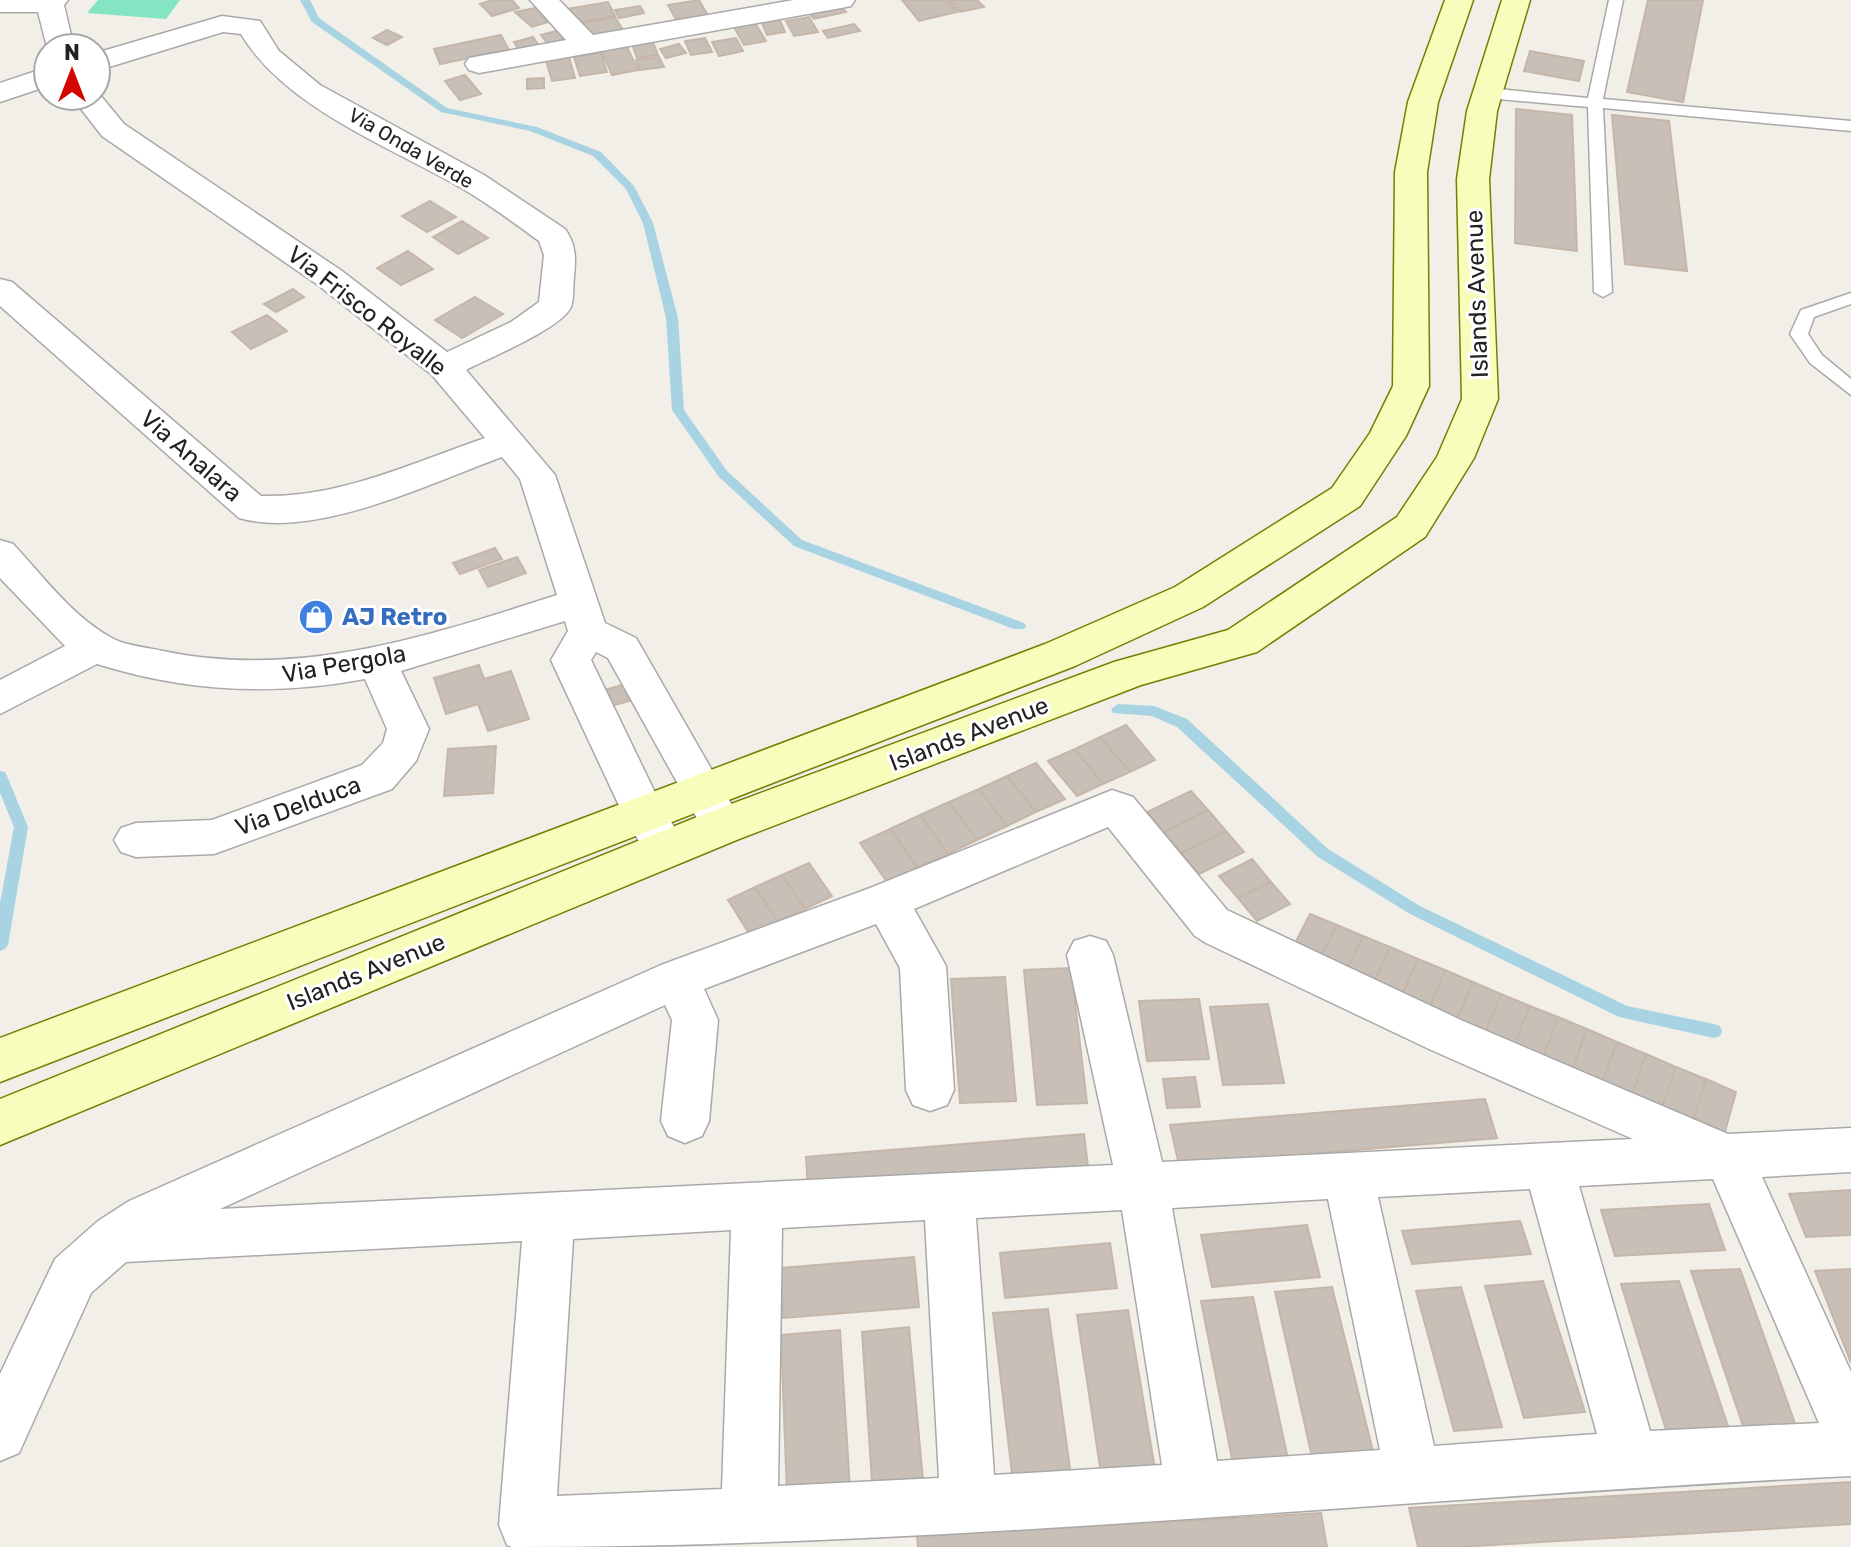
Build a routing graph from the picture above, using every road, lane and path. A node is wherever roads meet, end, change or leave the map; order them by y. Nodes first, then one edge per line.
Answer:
1 (544, 0) edge
2 (841, 0) edge
3 (1459, 0) edge
4 (1516, 0) edge
5 (1616, 0) edge
6 (52, 1) edge
7 (0, 4) edge
8 (714, 11) edge
9 (57, 32) edge
10 (586, 45) junction
11 (112, 57) edge
12 (479, 64) dead end
13 (32, 82) edge
14 (0, 93) edge
15 (1487, 93) junction
16 (1595, 102) junction
17 (99, 112) edge
18 (1851, 126) edge
19 (0, 289) edge
20 (1603, 292) dead end
21 (1851, 298) edge
22 (444, 367) junction
23 (1851, 389) edge
24 (509, 442) junction
25 (0, 553) edge
26 (584, 617) junction
27 (95, 647) junction
28 (378, 663) junction
29 (0, 699) edge
30 (713, 810) junction
31 (644, 814) junction
32 (136, 840) dead end
33 (666, 850) junction
34 (886, 901) junction
35 (1090, 955) dead end
36 (677, 979) junction
37 (0, 1060) edge
38 (930, 1090) dead end
39 (685, 1121) dead end
40 (0, 1122) edge
41 (1851, 1150) edge
42 (1728, 1157) junction
43 (1548, 1166) junction
44 (1348, 1175) junction
45 (1143, 1186) junction
46 (949, 1195) junction
47 (757, 1206) junction
48 (549, 1216) junction
49 (116, 1238) junction
50 (1851, 1433) edge
51 (0, 1434) edge
52 (1851, 1449) edge
53 (1631, 1459) junction
54 (1413, 1476) junction
55 (1194, 1489) junction
56 (968, 1502) junction
57 (749, 1516) junction

1 - 10 street
2 - 8 street
3 - 30 street, Islands Avenue
4 - 15 street, Islands Avenue
5 - 16 lane
6 - 7 street
6 - 9 street
8 - 10 street
10 - 12 street
11 - 22 street, Via Onda Verde
13 - 14 street
15 - 16 lane
15 - 30 street, Islands Avenue
16 - 18 lane
16 - 20 lane
17 - 22 street, Via Frisco Royalle
19 - 24 street, Via Analara
21 - 23 lane
22 - 24 street, Via Frisco Royalle
24 - 26 street, Via Frisco Royalle
25 - 27 street, Via Pergola
26 - 28 street, Via Pergola
26 - 30 street
26 - 31 street
27 - 28 street, Via Pergola
27 - 29 street
28 - 32 street, Via Delduca
30 - 31 street, Islands Avenue
30 - 33 street, Islands Avenue
31 - 33 street
31 - 37 street, Islands Avenue
33 - 40 street, Islands Avenue
34 - 36 street
34 - 38 street
34 - 42 street
35 - 45 street
36 - 39 street
36 - 49 street
41 - 42 street
42 - 43 street
42 - 50 street
43 - 44 street
43 - 53 street
44 - 45 street
44 - 54 street
45 - 46 street
45 - 55 street
46 - 47 street
46 - 56 street
47 - 48 street
47 - 57 street
48 - 49 street
48 - 57 street
49 - 51 street
52 - 53 street
53 - 54 street
54 - 55 street
55 - 56 street
56 - 57 street

